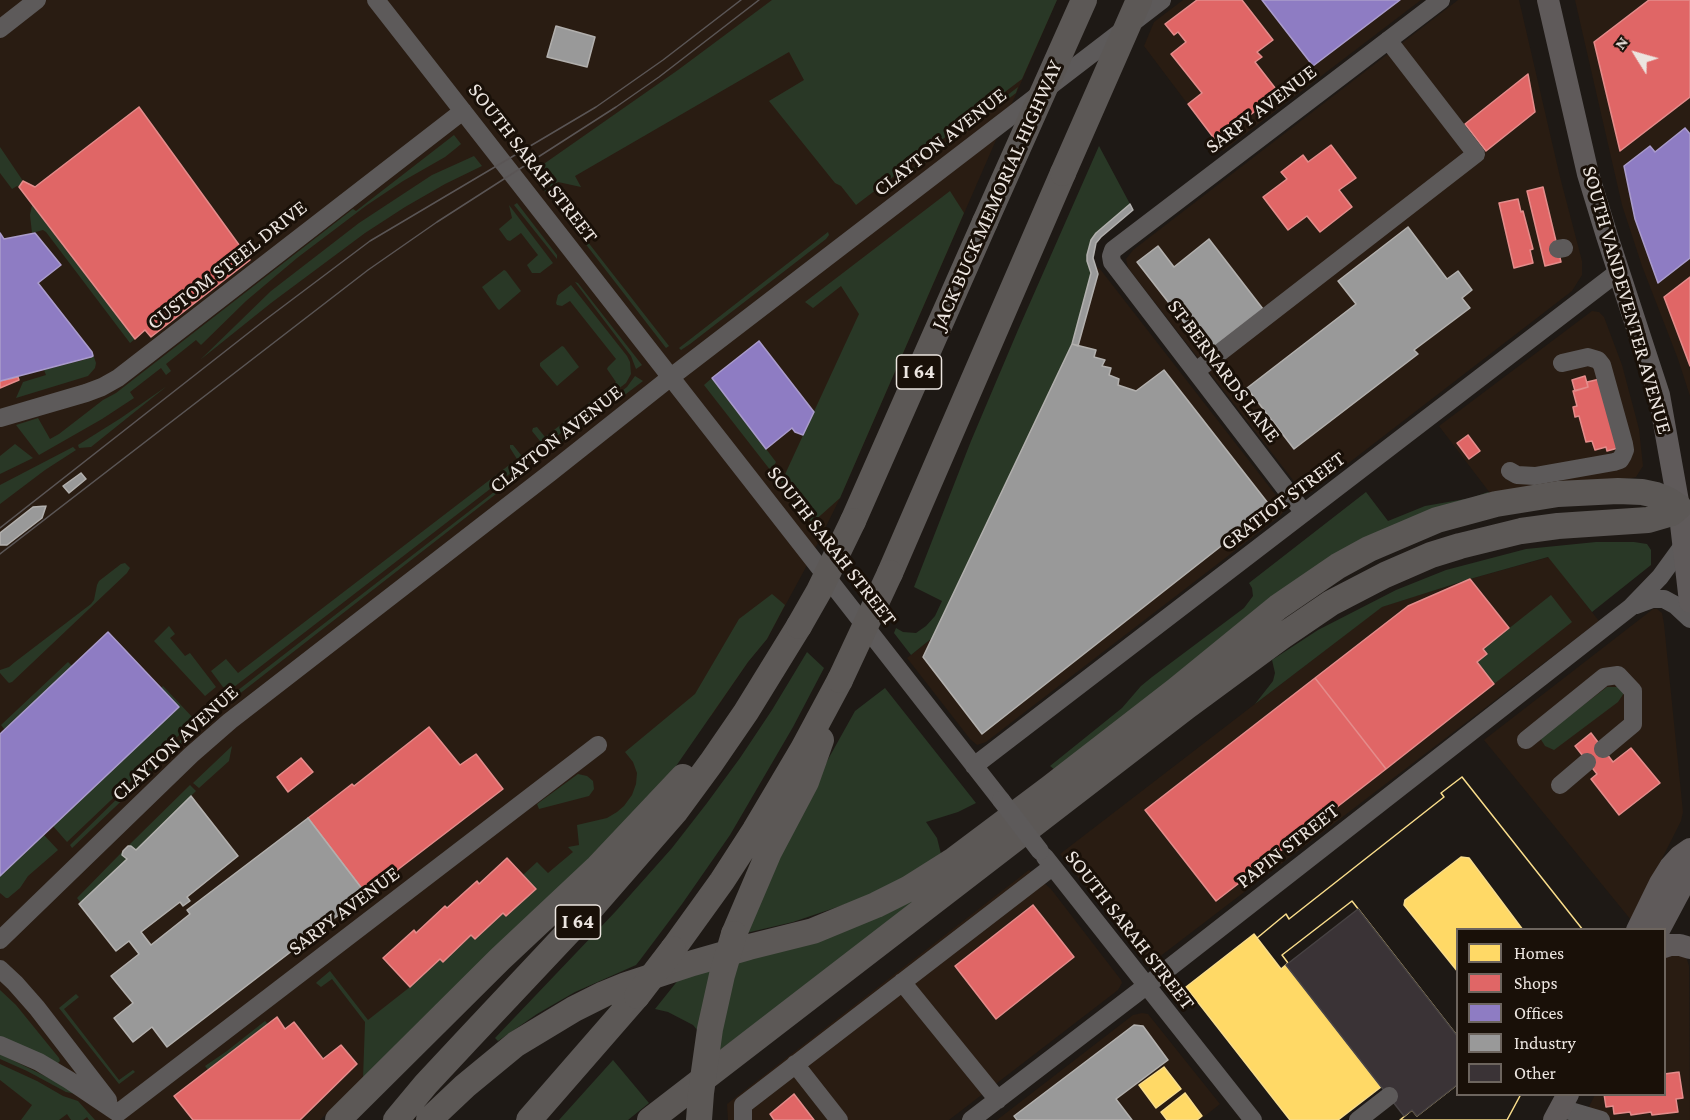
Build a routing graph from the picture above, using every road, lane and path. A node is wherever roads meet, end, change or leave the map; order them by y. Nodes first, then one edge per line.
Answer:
1 (37, 0) edge
2 (376, 0) edge
3 (1084, 0) edge
4 (1139, 0) edge
5 (1162, 0) edge
6 (1441, 0) edge
7 (1548, 0) edge
8 (0, 29) edge
9 (1388, 40) junction
10 (463, 111) junction
11 (1111, 256) joint
12 (1618, 272) junction
13 (1562, 363) dead end
14 (1196, 370) junction
15 (671, 377) junction
16 (0, 418) edge
17 (1510, 471) dead end
18 (1685, 506) edge
19 (1304, 513) junction
20 (1684, 544) junction
21 (1690, 602) edge
22 (1631, 607) junction
23 (1690, 619) edge
24 (827, 705) junction
25 (746, 712) junction
26 (1526, 740) dead end
27 (598, 745) dead end
28 (1603, 749) dead end
29 (1587, 762) dead end
30 (974, 766) junction
31 (1560, 785) dead end
32 (1690, 849) edge
33 (1052, 867) junction
34 (1690, 872) edge
35 (1638, 928) edge
36 (1660, 928) edge
37 (0, 940) edge
38 (1666, 947) edge
39 (1690, 948) edge
40 (0, 969) edge
41 (902, 982) junction
42 (1146, 986) junction
43 (0, 1045) edge
44 (795, 1064) junction
45 (1389, 1096) dead end
46 (998, 1100) junction
47 (1562, 1104) edge
48 (121, 1116) edge
49 (338, 1120) edge
50 (396, 1120) edge
51 (429, 1120) edge
52 (529, 1120) edge
53 (650, 1120) edge
54 (699, 1120) edge
55 (743, 1120) edge
56 (839, 1120) edge
57 (971, 1120) edge
58 (1252, 1120) edge
59 (1358, 1120) edge
60 (1601, 1120) edge

1 - 8 street
2 - 10 street, SOUTH SARAH STREET
3 - 25 highway, JACK BUCK MEMORIAL HIGHWAY / I 64, bridge
4 - 24 highway, I 64, bridge
5 - 15 street, CLAYTON AVENUE
6 - 9 street, SARPY AVENUE
7 - 12 main road, SOUTH VANDEVENTER AVENUE
9 - 11 street, SARPY AVENUE
9 - 14 street
10 - 15 street, SOUTH SARAH STREET
10 - 16 street, CUSTOM STEEL DRIVE
11 - 14 street, ST BERNARDS LANE
12 - 18 main road, SOUTH VANDEVENTER AVENUE
12 - 19 street, GRATIOT STREET
13 - 17 street
14 - 19 street, ST BERNARDS LANE
15 - 30 street, SOUTH SARAH STREET
15 - 37 street, CLAYTON AVENUE
18 - 20 main road, SOUTH VANDEVENTER AVENUE
18 - 51 highway
18 - 53 highway
19 - 30 street, GRATIOT STREET
20 - 21 main road, SOUTH VANDEVENTER AVENUE
20 - 22 street, PAPIN STREET
22 - 23 street
22 - 42 street, PAPIN STREET
24 - 52 highway, I 64, bridge
24 - 54 highway, bridge
25 - 49 highway
25 - 50 highway, JACK BUCK MEMORIAL HIGHWAY / I 64
26 - 28 street
27 - 48 street, SARPY AVENUE
29 - 31 street
30 - 33 street, SOUTH SARAH STREET, bridge
32 - 35 main road
33 - 41 street
33 - 42 street, SOUTH SARAH STREET
34 - 36 main road
38 - 39 main road
40 - 48 street
41 - 44 street
41 - 46 street
42 - 46 street, PAPIN STREET
42 - 58 street, SOUTH SARAH STREET
43 - 48 street
44 - 55 street
44 - 56 street
45 - 59 street
46 - 57 street, PAPIN STREET
47 - 60 street

